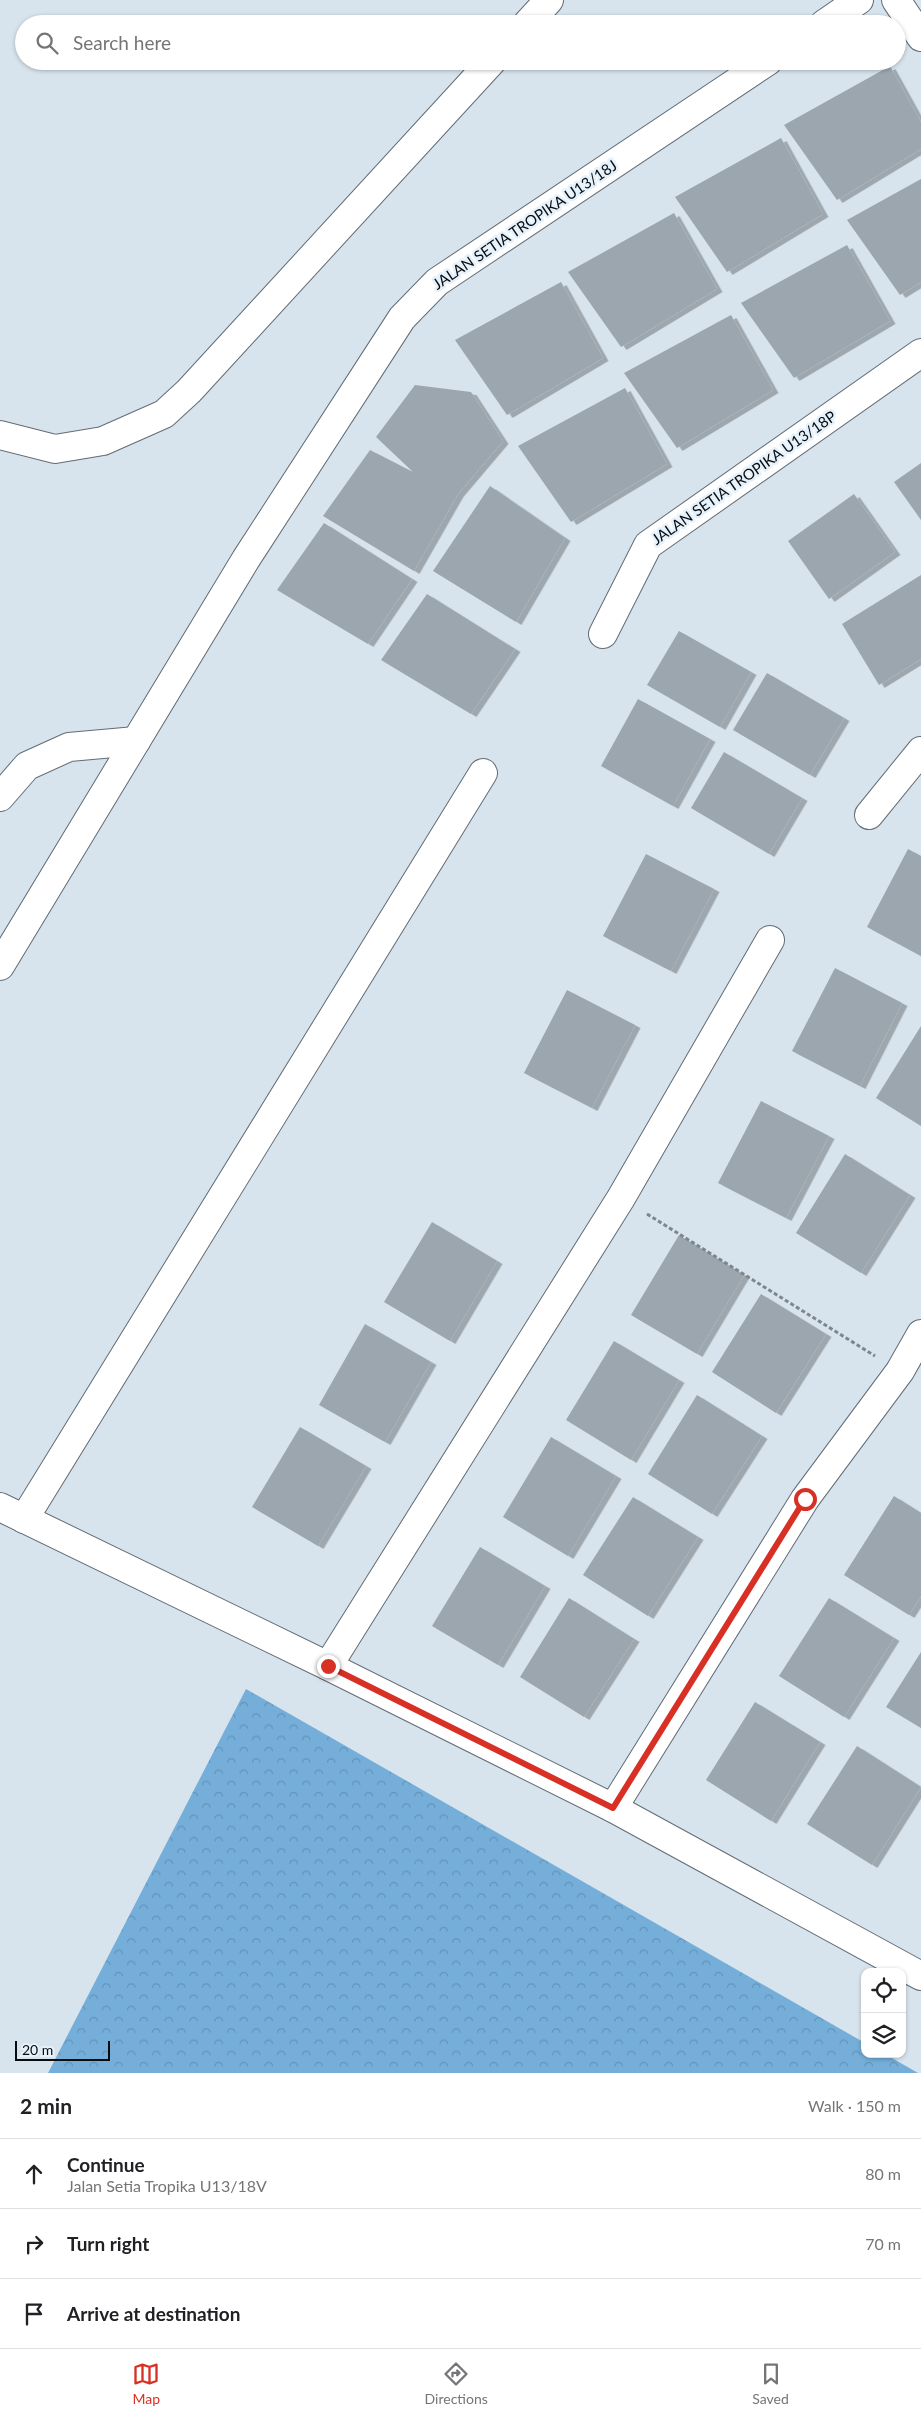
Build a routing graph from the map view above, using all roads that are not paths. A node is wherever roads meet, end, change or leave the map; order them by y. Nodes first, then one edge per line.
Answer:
1 (549, 0) edge
2 (859, 0) edge
3 (896, 0) edge
4 (535, 15) edge
5 (837, 15) edge
6 (921, 37) edge
7 (484, 70) edge
8 (755, 70) edge
9 (921, 353) edge
10 (0, 435) edge
11 (603, 634) dead end
12 (136, 741) junction
13 (921, 751) edge
14 (483, 773) dead end
15 (0, 797) edge
16 (869, 815) dead end
17 (770, 940) dead end
18 (0, 966) edge
19 (921, 1334) edge
20 (0, 1507) edge
21 (24, 1519) junction
22 (328, 1666) junction
23 (613, 1808) junction
24 (918, 1968) edge

1 - 4 street
2 - 5 street
3 - 6 street
7 - 10 street
8 - 12 street, JALAN SETIA TROPIKA U13/18J
9 - 11 street, JALAN SETIA TROPIKA U13/18P
12 - 15 street
12 - 18 street, JALAN SETIA TROPIKA U13/18J
13 - 16 street
14 - 21 street
17 - 22 street
19 - 23 street
20 - 21 street
21 - 22 street
22 - 23 street
23 - 24 street

